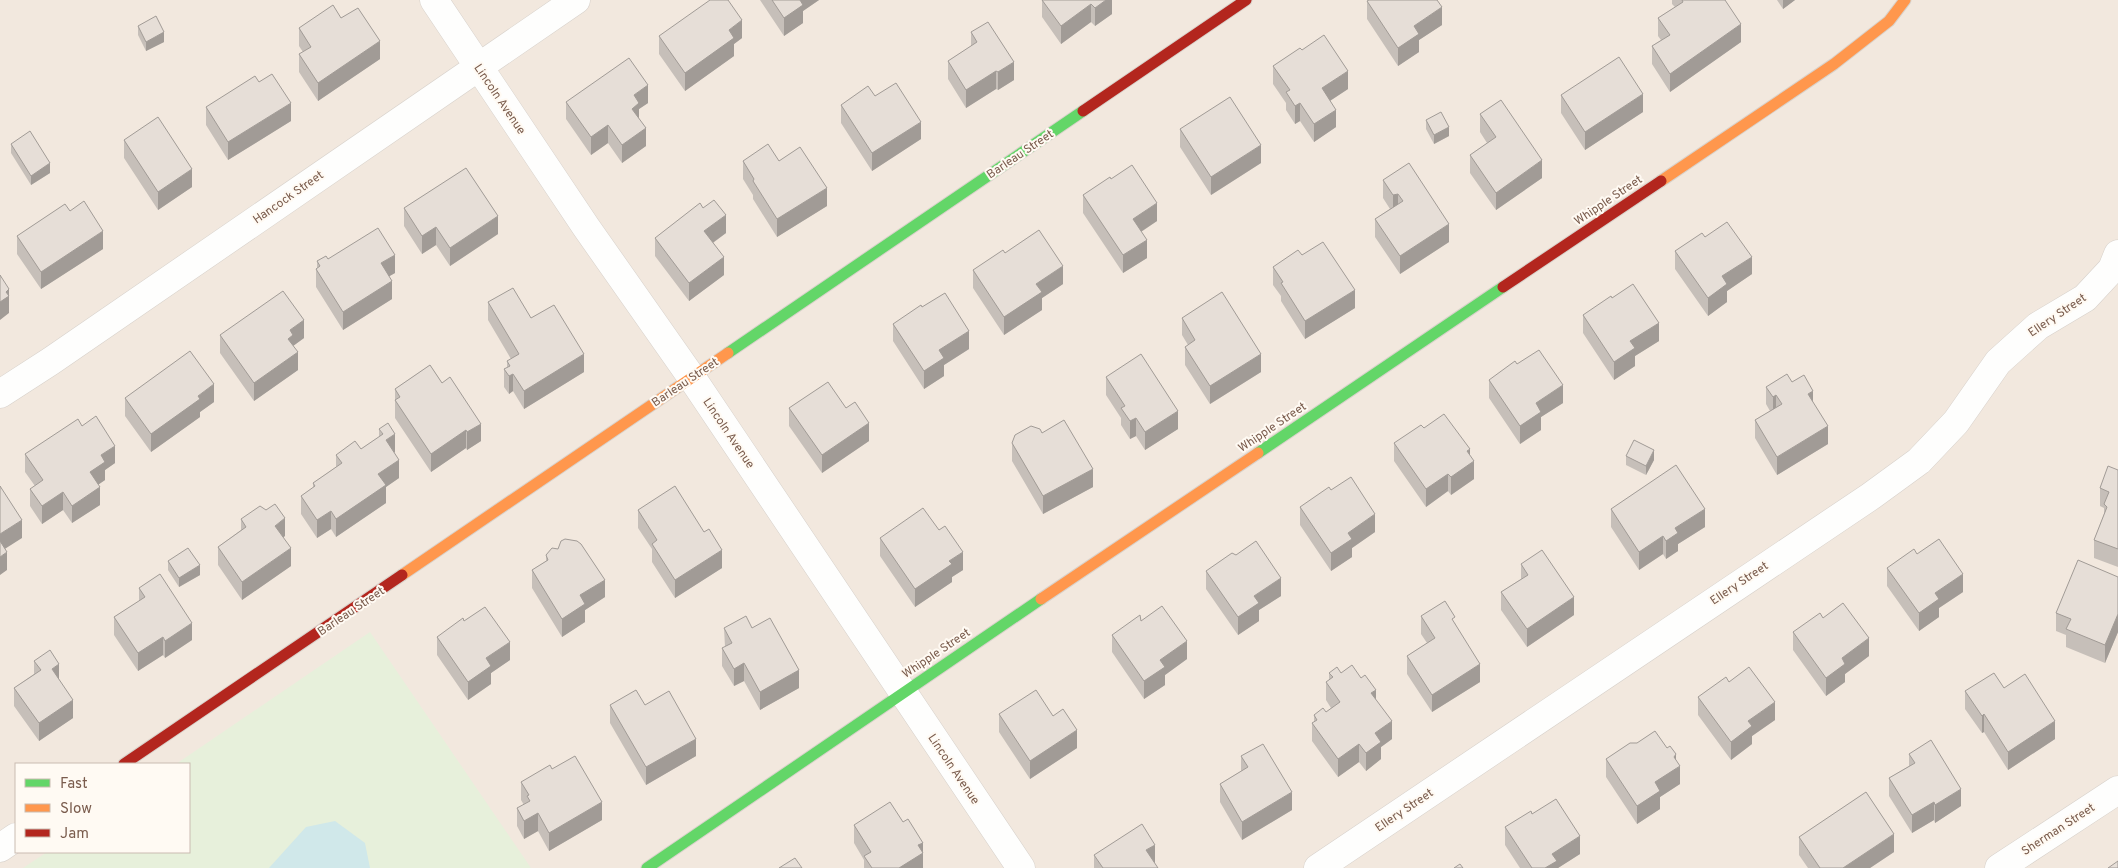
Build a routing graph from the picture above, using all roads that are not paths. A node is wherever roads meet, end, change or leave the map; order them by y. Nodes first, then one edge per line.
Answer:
1 (434, 0) edge
2 (576, 0) edge
3 (1246, 0) edge
4 (1905, 0) edge
5 (478, 66) junction
6 (2118, 254) edge
7 (692, 378) junction
8 (0, 394) edge
9 (903, 692) junction
10 (125, 763) edge
11 (2118, 790) edge
12 (15, 838) edge
13 (0, 848) edge
14 (647, 868) edge
15 (1021, 868) edge
16 (1318, 868) edge
17 (1999, 868) edge

1 - 5 street, Lincoln Avenue
2 - 5 street, Hancock Street
3 - 7 street, Barleau Street
4 - 9 street, Whipple Street
5 - 7 street, Lincoln Avenue
5 - 8 street, Hancock Street
6 - 16 street, Ellery Street
7 - 9 street, Lincoln Avenue
7 - 10 street, Barleau Street
9 - 14 street, Whipple Street
9 - 15 street, Lincoln Avenue
11 - 17 street, Sherman Street
12 - 13 street

